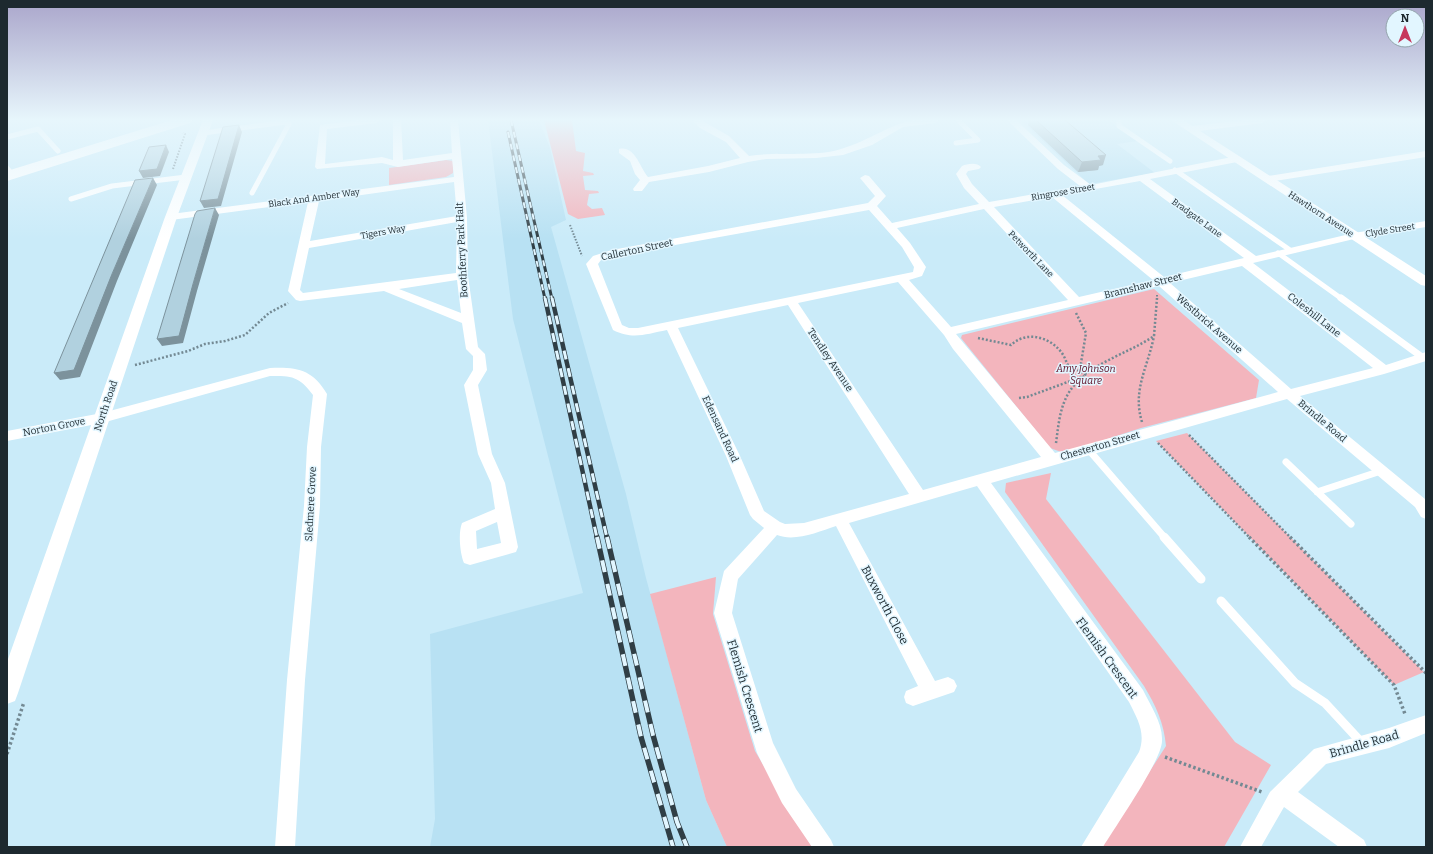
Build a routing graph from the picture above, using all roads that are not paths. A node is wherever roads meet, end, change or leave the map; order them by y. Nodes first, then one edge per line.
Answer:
1 (36, 160) edge
2 (50, 160) edge
3 (193, 160) edge
4 (270, 160) edge
5 (321, 160) edge
6 (398, 160) edge
7 (429, 160) edge
8 (457, 160) edge
9 (634, 160) edge
10 (744, 160) edge
11 (1053, 160) edge
12 (1232, 160) edge
13 (1238, 160) edge
14 (1389, 160) edge
15 (957, 162) dead end
16 (398, 164) junction
17 (976, 167) dead end
18 (965, 168) junction
19 (1175, 170) junction
20 (8, 171) edge
21 (186, 177) junction
22 (1141, 177) junction
23 (865, 178) dead end
24 (458, 179) junction
25 (1268, 179) junction
26 (646, 180) junction
27 (1089, 188) junction
28 (638, 189) dead end
29 (252, 193) dead end
30 (1054, 193) junction
31 (71, 198) dead end
32 (314, 198) junction
33 (871, 206) junction
34 (985, 206) junction
35 (171, 217) junction
36 (462, 218) junction
37 (1426, 224) edge
38 (889, 227) junction
39 (1354, 236) junction
40 (303, 246) junction
41 (1290, 250) junction
42 (1278, 253) junction
43 (1248, 260) junction
44 (462, 276) junction
45 (901, 278) junction
46 (1161, 281) junction
47 (1426, 282) edge
48 (386, 287) junction
49 (791, 301) junction
50 (1077, 302) junction
51 (467, 320) junction
52 (671, 325) junction
53 (948, 332) junction
54 (1424, 357) edge
55 (1384, 370) junction
56 (1289, 394) junction
57 (102, 418) junction
58 (7, 436) edge
59 (1088, 449) junction
60 (1051, 459) junction
61 (1286, 462) dead end
62 (1381, 471) junction
63 (980, 479) junction
64 (1317, 492) junction
65 (919, 496) junction
66 (1424, 505) edge
67 (503, 512) dead end
68 (839, 518) junction
69 (1352, 524) dead end
70 (774, 527) junction
71 (1201, 579) dead end
72 (1221, 601) dead end
73 (7, 693) edge
74 (912, 697) dead end
75 (1419, 727) edge
76 (1364, 745) junction
77 (1280, 796) junction
78 (285, 847) edge
79 (824, 847) edge
80 (1091, 847) edge
81 (1250, 847) edge
82 (1357, 847) edge

1 - 20 main road
2 - 20 main road
3 - 21 street, North Road
4 - 29 lane
5 - 16 street
6 - 16 street
7 - 16 street
8 - 24 street, Boothferry Park Halt
9 - 26 street
10 - 26 street
11 - 27 street
12 - 19 street, Ringrose Street
13 - 25 street, Hawthorn Avenue
14 - 25 street
15 - 18 street
17 - 18 street
18 - 34 street, Petworth Lane
19 - 22 street, Ringrose Street
19 - 41 lane
21 - 31 lane
21 - 35 street, North Road
22 - 27 street, Ringrose Street
22 - 43 street, Bradgate Lane
23 - 33 street
24 - 32 street, Black And Amber Way
24 - 36 street, Boothferry Park Halt
25 - 39 street, Hawthorn Avenue
26 - 28 street
27 - 30 street, Ringrose Street
30 - 34 street, Ringrose Street
30 - 46 street, Westbrick Avenue
32 - 35 street, Black And Amber Way
32 - 40 street
33 - 38 street
33 - 52 street, Callerton Street
34 - 38 street, Ringrose Street
34 - 50 street, Petworth Lane
35 - 57 street, North Road
36 - 40 street, Tigers Way
36 - 44 street, Boothferry Park Halt
37 - 39 street, Clyde Street
38 - 45 street, Callerton Street
39 - 41 street, Bramshaw Street
39 - 47 street, Hawthorn Avenue
40 - 48 street
41 - 42 street, Bramshaw Street
42 - 43 street, Bramshaw Street
42 - 54 lane
43 - 46 street, Bramshaw Street
43 - 55 street, Coleshill Lane
44 - 48 street
44 - 51 street, Boothferry Park Halt
45 - 49 street, Callerton Street
45 - 53 street
46 - 50 street, Bramshaw Street
46 - 56 street, Westbrick Avenue
48 - 51 street
49 - 52 street, Callerton Street
49 - 65 street, Tendley Avenue
50 - 53 street, Bramshaw Street
51 - 67 street, Boothferry Park Halt
52 - 70 street, Edensand Road
53 - 60 street
54 - 55 street, Chesterton Street
55 - 56 street, Chesterton Street
56 - 59 street, Chesterton Street
56 - 62 street, Brindle Road
57 - 58 street, Norton Grove
57 - 73 street, North Road
57 - 78 street, Sledmere Grove
59 - 60 street, Chesterton Street
59 - 71 lane
60 - 63 street, Chesterton Street
61 - 64 lane
62 - 64 lane
62 - 66 street, Brindle Road
63 - 65 street, Chesterton Street
63 - 80 street, Flemish Crescent
64 - 69 lane
65 - 68 street, Chesterton Street
68 - 70 street, Chesterton Street
68 - 74 street, Buxworth Close
70 - 79 street, Flemish Crescent
72 - 76 lane
75 - 76 street, Brindle Road
76 - 77 street, Brindle Road
77 - 81 street, Brindle Road
77 - 82 street

